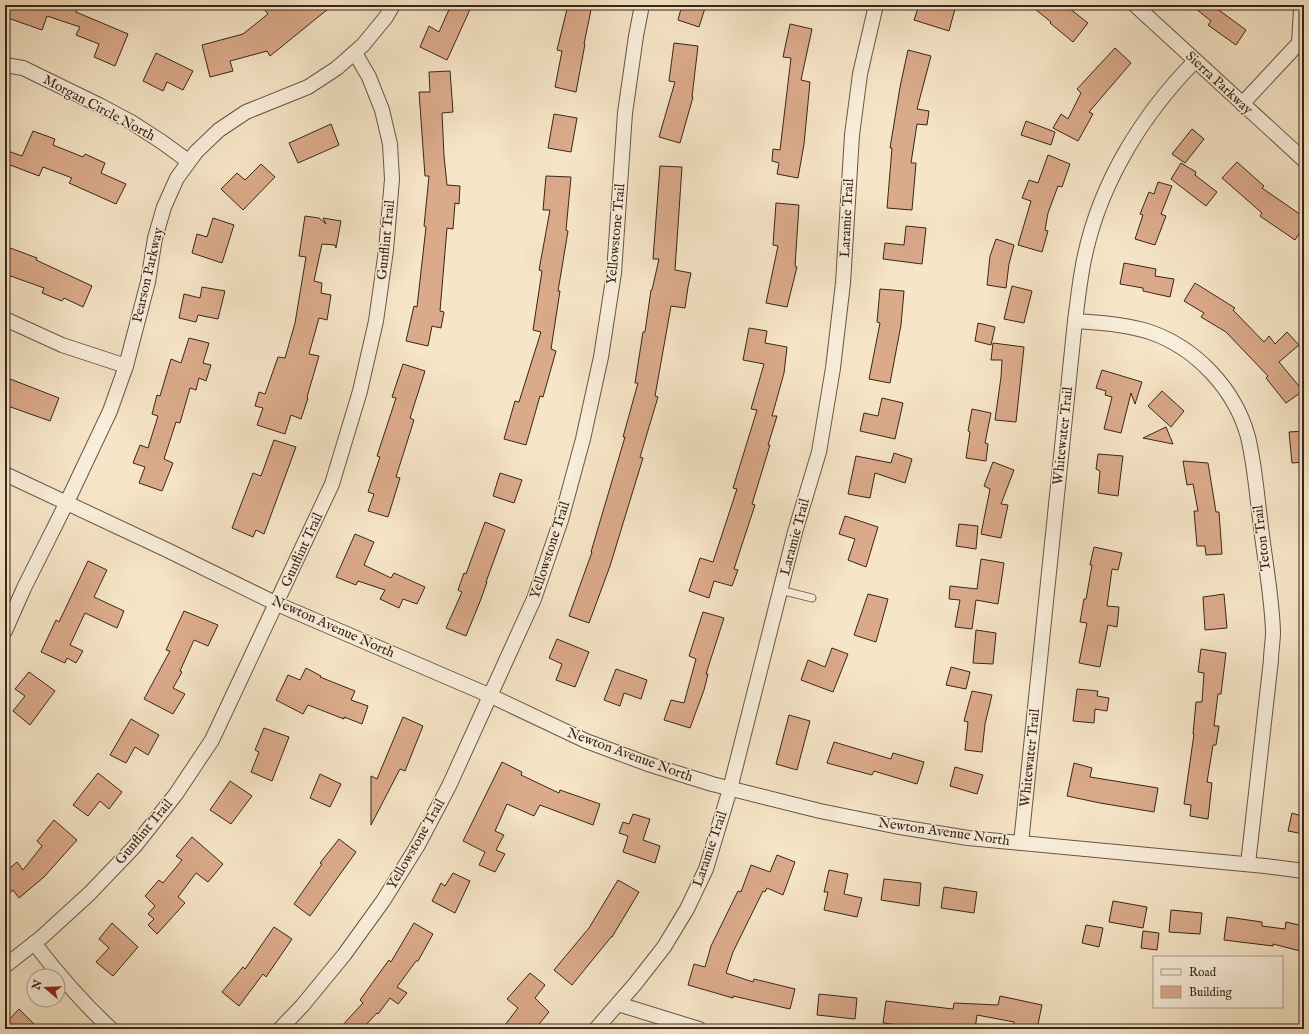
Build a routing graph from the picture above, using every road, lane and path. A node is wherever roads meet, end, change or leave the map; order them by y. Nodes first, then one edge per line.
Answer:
1 (393, 5) edge
2 (642, 5) edge
3 (876, 5) edge
4 (1135, 5) edge
5 (1301, 10) dead end
6 (355, 53) junction
7 (1195, 61) junction
8 (5, 65) edge
9 (1242, 104) junction
10 (1304, 160) edge
11 (188, 161) junction
12 (5, 319) edge
13 (1075, 321) junction
14 (126, 366) junction
15 (5, 474) edge
16 (67, 502) junction
17 (780, 590) junction
18 (812, 598) dead end
19 (277, 604) junction
20 (5, 631) edge
21 (491, 696) junction
22 (730, 789) junction
23 (1021, 843) junction
24 (1248, 864) junction
25 (1304, 871) edge
26 (34, 943) junction
27 (5, 966) edge
28 (618, 1004) junction
29 (111, 1029) edge
30 (280, 1029) edge
31 (596, 1029) edge
32 (699, 1029) edge

1 - 6 street, Pearson Parkway
2 - 21 street, Yellowstone Trail
3 - 17 street, Laramie Trail
4 - 7 street, Sierra Parkway
5 - 9 street
6 - 11 street, Pearson Parkway
6 - 19 street, Gunflint Trail
7 - 9 street, Sierra Parkway
7 - 13 street, Whitewater Trail
8 - 11 street, Morgan Circle North
9 - 10 street, Sierra Parkway
11 - 14 street, Pearson Parkway
12 - 14 street
13 - 23 street, Whitewater Trail
13 - 24 street, Teton Trail
14 - 16 street, Pearson Parkway
15 - 16 street, Newton Avenue North
16 - 19 street, Newton Avenue North
16 - 20 street, Pearson Parkway
17 - 18 lane
17 - 22 street, Laramie Trail
19 - 21 street, Newton Avenue North
19 - 26 street, Gunflint Trail
21 - 22 street, Newton Avenue North
21 - 30 street, Yellowstone Trail
22 - 23 street, Newton Avenue North
22 - 28 street, Laramie Trail
23 - 24 street, Newton Avenue North
24 - 25 street, Newton Avenue North
26 - 27 street, Gunflint Trail
26 - 29 street
28 - 31 street, Laramie Trail
28 - 32 street

